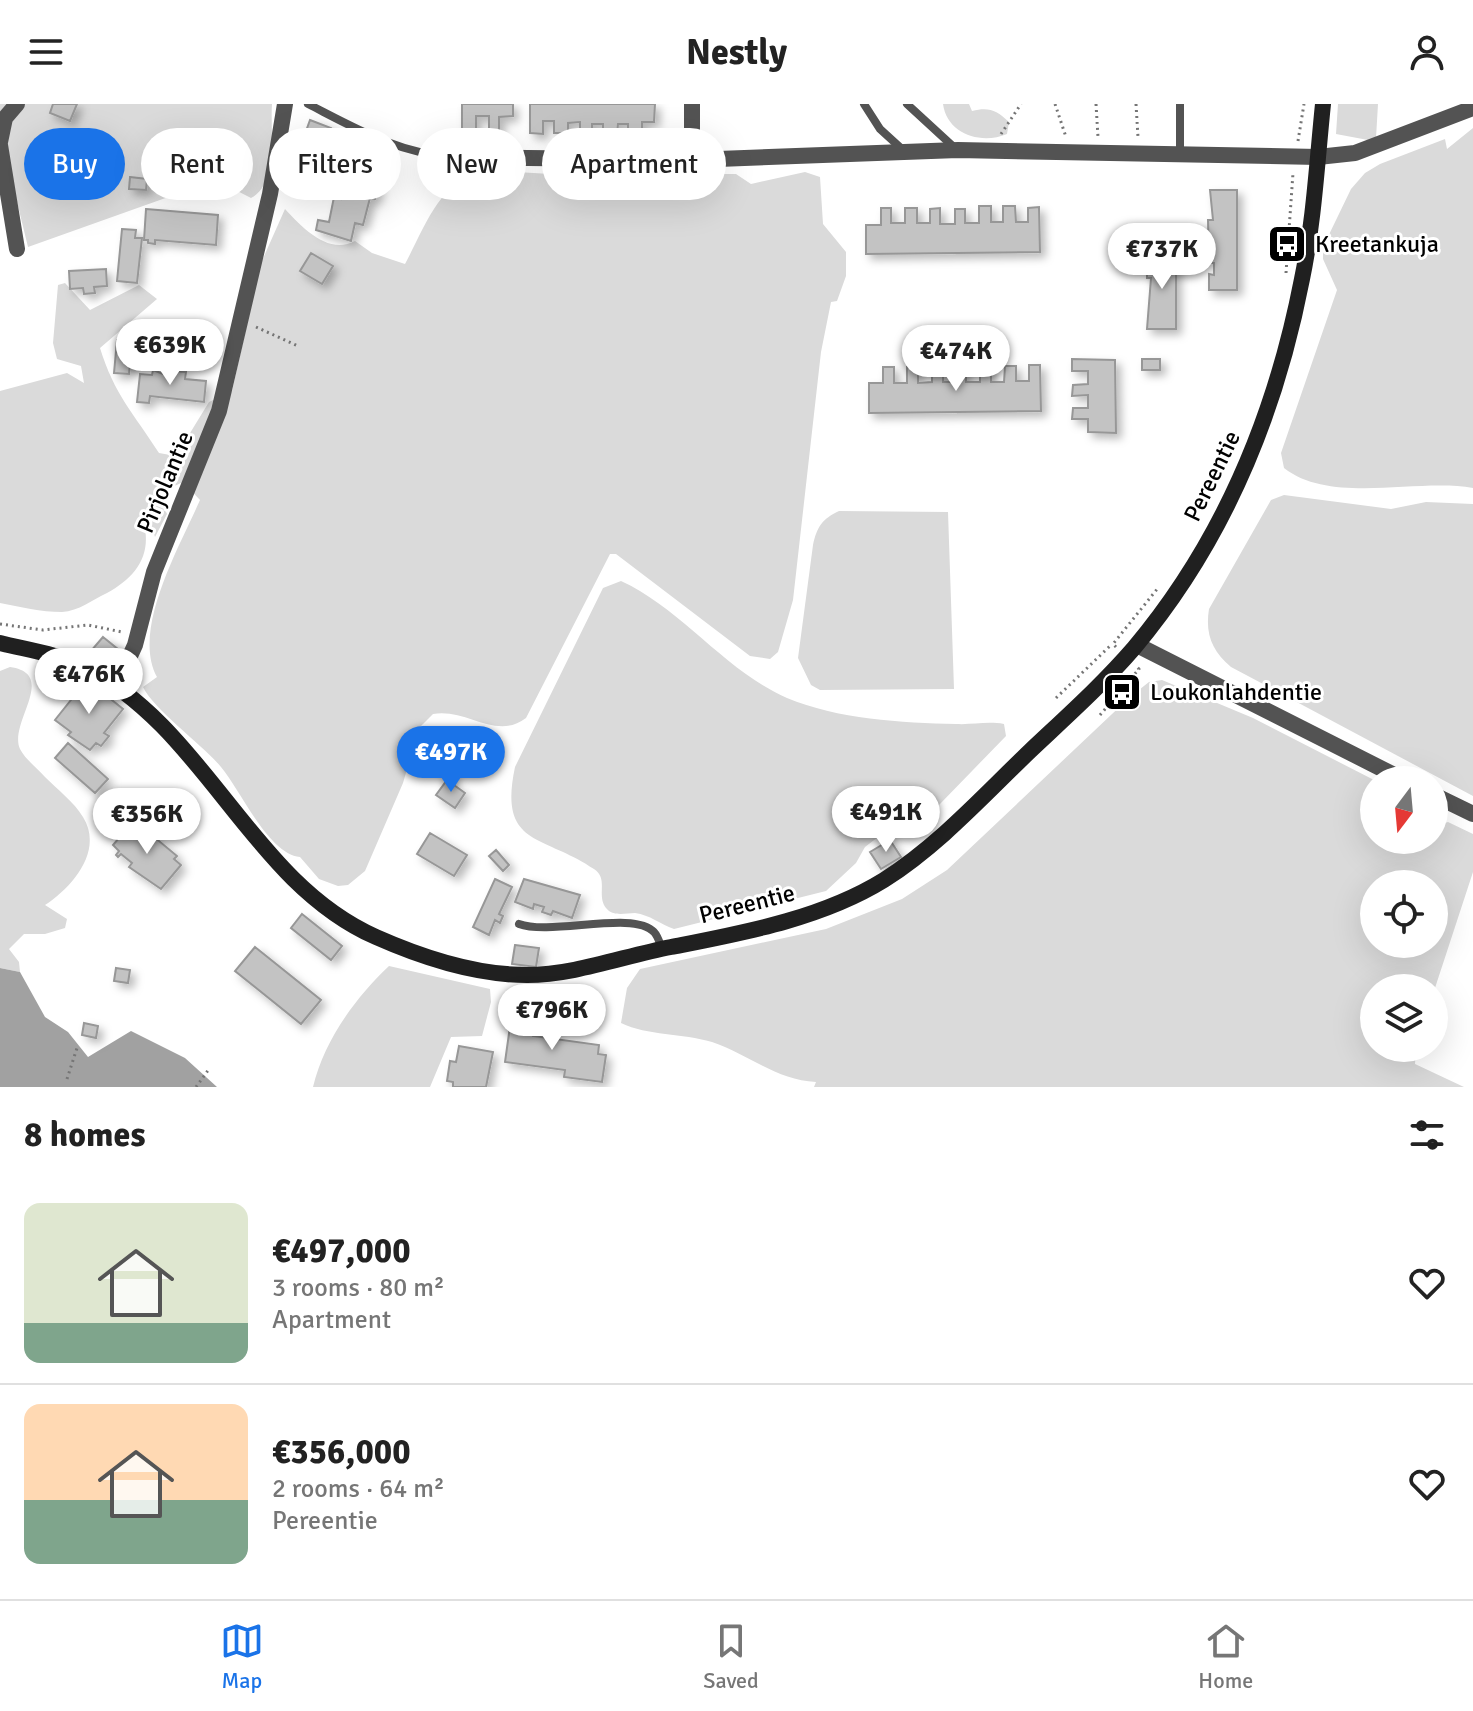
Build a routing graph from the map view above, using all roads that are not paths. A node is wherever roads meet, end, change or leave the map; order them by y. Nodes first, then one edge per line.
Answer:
1 (17, 104) edge
2 (285, 104) edge
3 (308, 104) edge
4 (692, 104) edge
5 (864, 104) edge
6 (907, 104) edge
7 (1180, 104) edge
8 (1323, 104) edge
9 (1473, 108) edge
10 (692, 128) edge
11 (0, 143) edge
12 (904, 150) junction
13 (958, 150) junction
14 (1180, 153) junction
15 (417, 154) edge
16 (1318, 157) junction
17 (726, 158) edge
18 (17, 249) dead end
19 (0, 643) edge
20 (1132, 651) junction
21 (116, 687) junction
22 (1374, 766) edge
23 (1448, 802) edge
24 (1473, 814) edge
25 (519, 924) dead end
26 (662, 949) junction

1 - 11 street
2 - 21 street, Pirjolantie
3 - 15 lane
4 - 10 street
5 - 12 lane
6 - 13 lane
7 - 14 lane
8 - 16 street, Pereentie
9 - 16 street
11 - 18 street
12 - 13 street
12 - 17 street
13 - 14 street
14 - 16 street
16 - 20 street, Pereentie
19 - 21 street, Pereentie
20 - 22 street
20 - 26 street, Pereentie
21 - 26 street, Pereentie
23 - 24 street
25 - 26 lane

